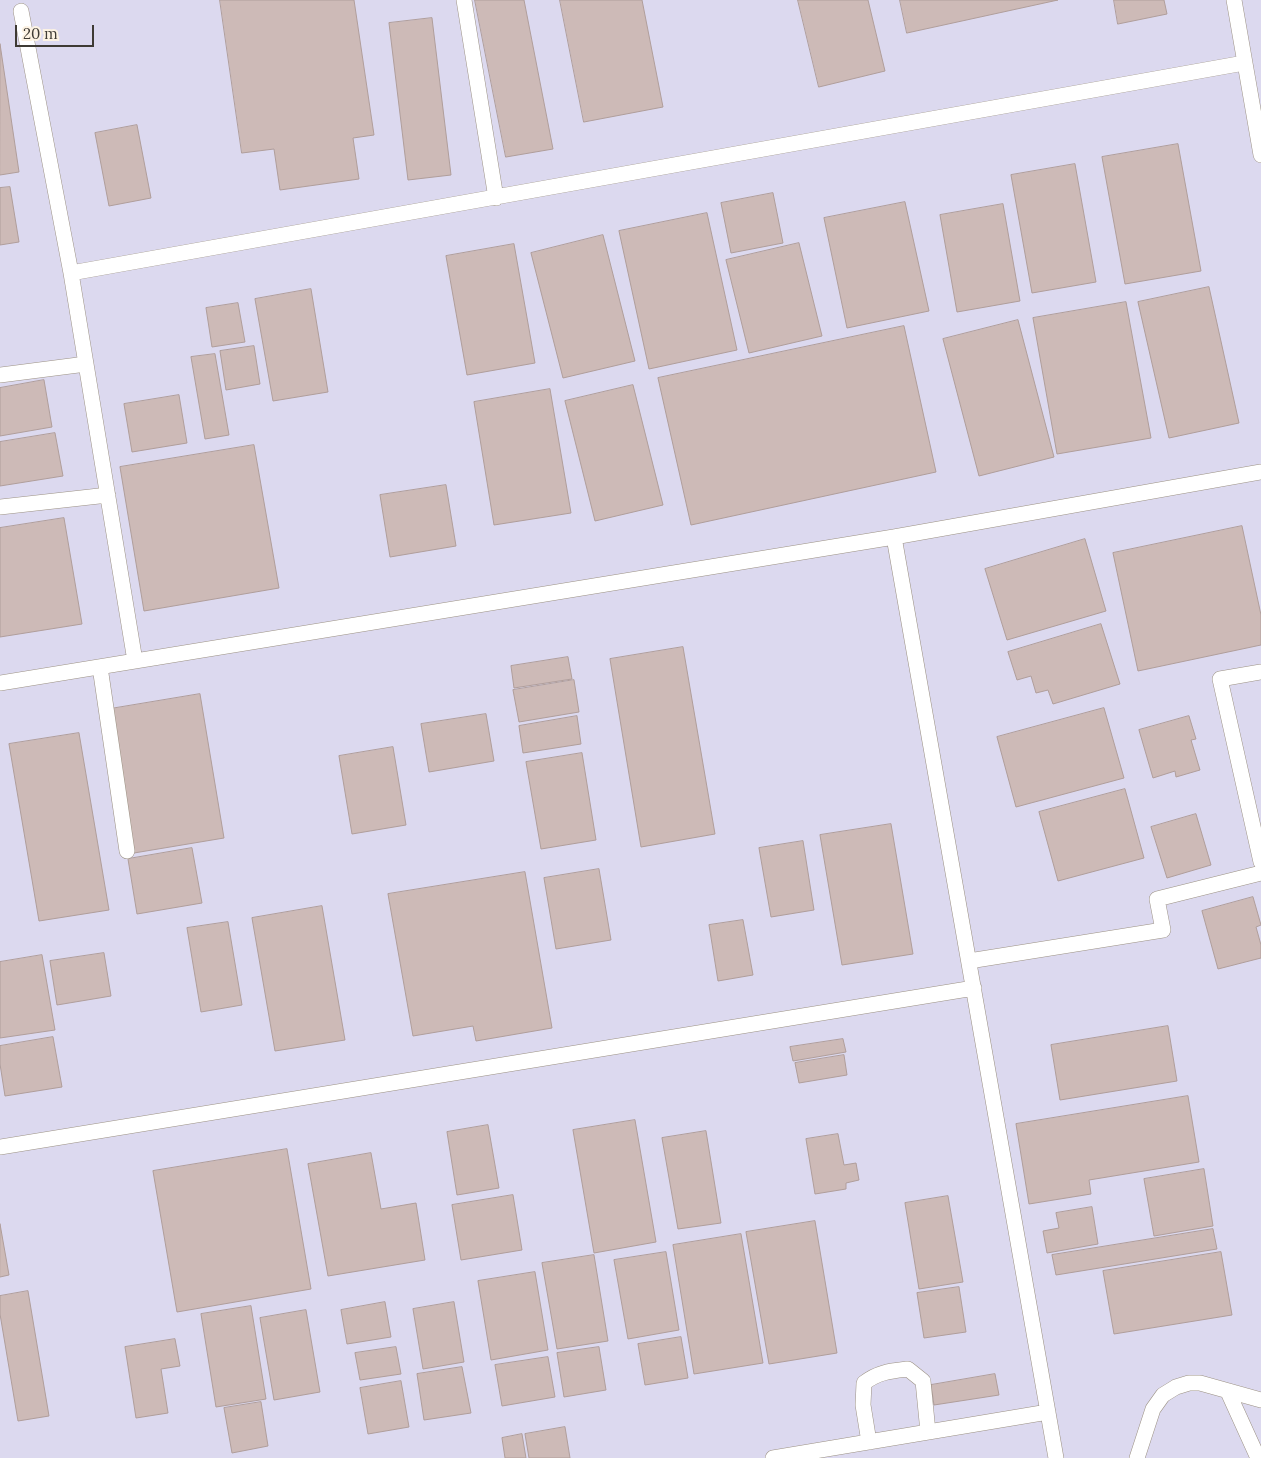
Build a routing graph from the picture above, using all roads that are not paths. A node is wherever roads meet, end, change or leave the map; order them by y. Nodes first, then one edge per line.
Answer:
1 (464, 0) edge
2 (1234, 0) edge
3 (21, 11) dead end
4 (1244, 63) junction
5 (1261, 155) edge
6 (496, 198) junction
7 (71, 273) junction
8 (86, 364) junction
9 (0, 375) edge
10 (1261, 472) edge
11 (108, 496) junction
12 (0, 507) edge
13 (894, 537) junction
14 (135, 661) junction
15 (100, 667) junction
16 (1261, 672) edge
17 (0, 683) edge
18 (127, 851) dead end
19 (1261, 862) edge
20 (1261, 873) edge
21 (969, 961) junction
22 (974, 988) junction
23 (0, 1147) edge
24 (1228, 1392) junction
25 (1261, 1400) edge
26 (1048, 1412) junction
27 (928, 1432) junction
28 (869, 1442) junction
29 (773, 1458) edge
30 (1056, 1458) edge
31 (1137, 1458) edge
32 (1258, 1458) edge

1 - 6 lane
2 - 4 lane
3 - 7 lane
4 - 5 lane
4 - 6 lane
6 - 7 lane
7 - 8 lane
8 - 9 lane
8 - 11 lane
10 - 13 lane
11 - 12 lane
11 - 14 lane
13 - 14 lane
13 - 21 lane
14 - 15 lane
15 - 17 lane
15 - 18 lane
16 - 19 lane
20 - 21 lane
21 - 22 lane
22 - 23 lane
22 - 26 lane
24 - 25 lane
24 - 31 lane
24 - 32 lane
26 - 27 lane
26 - 30 lane
27 - 28 lane
27 - 28 lane
28 - 29 lane

